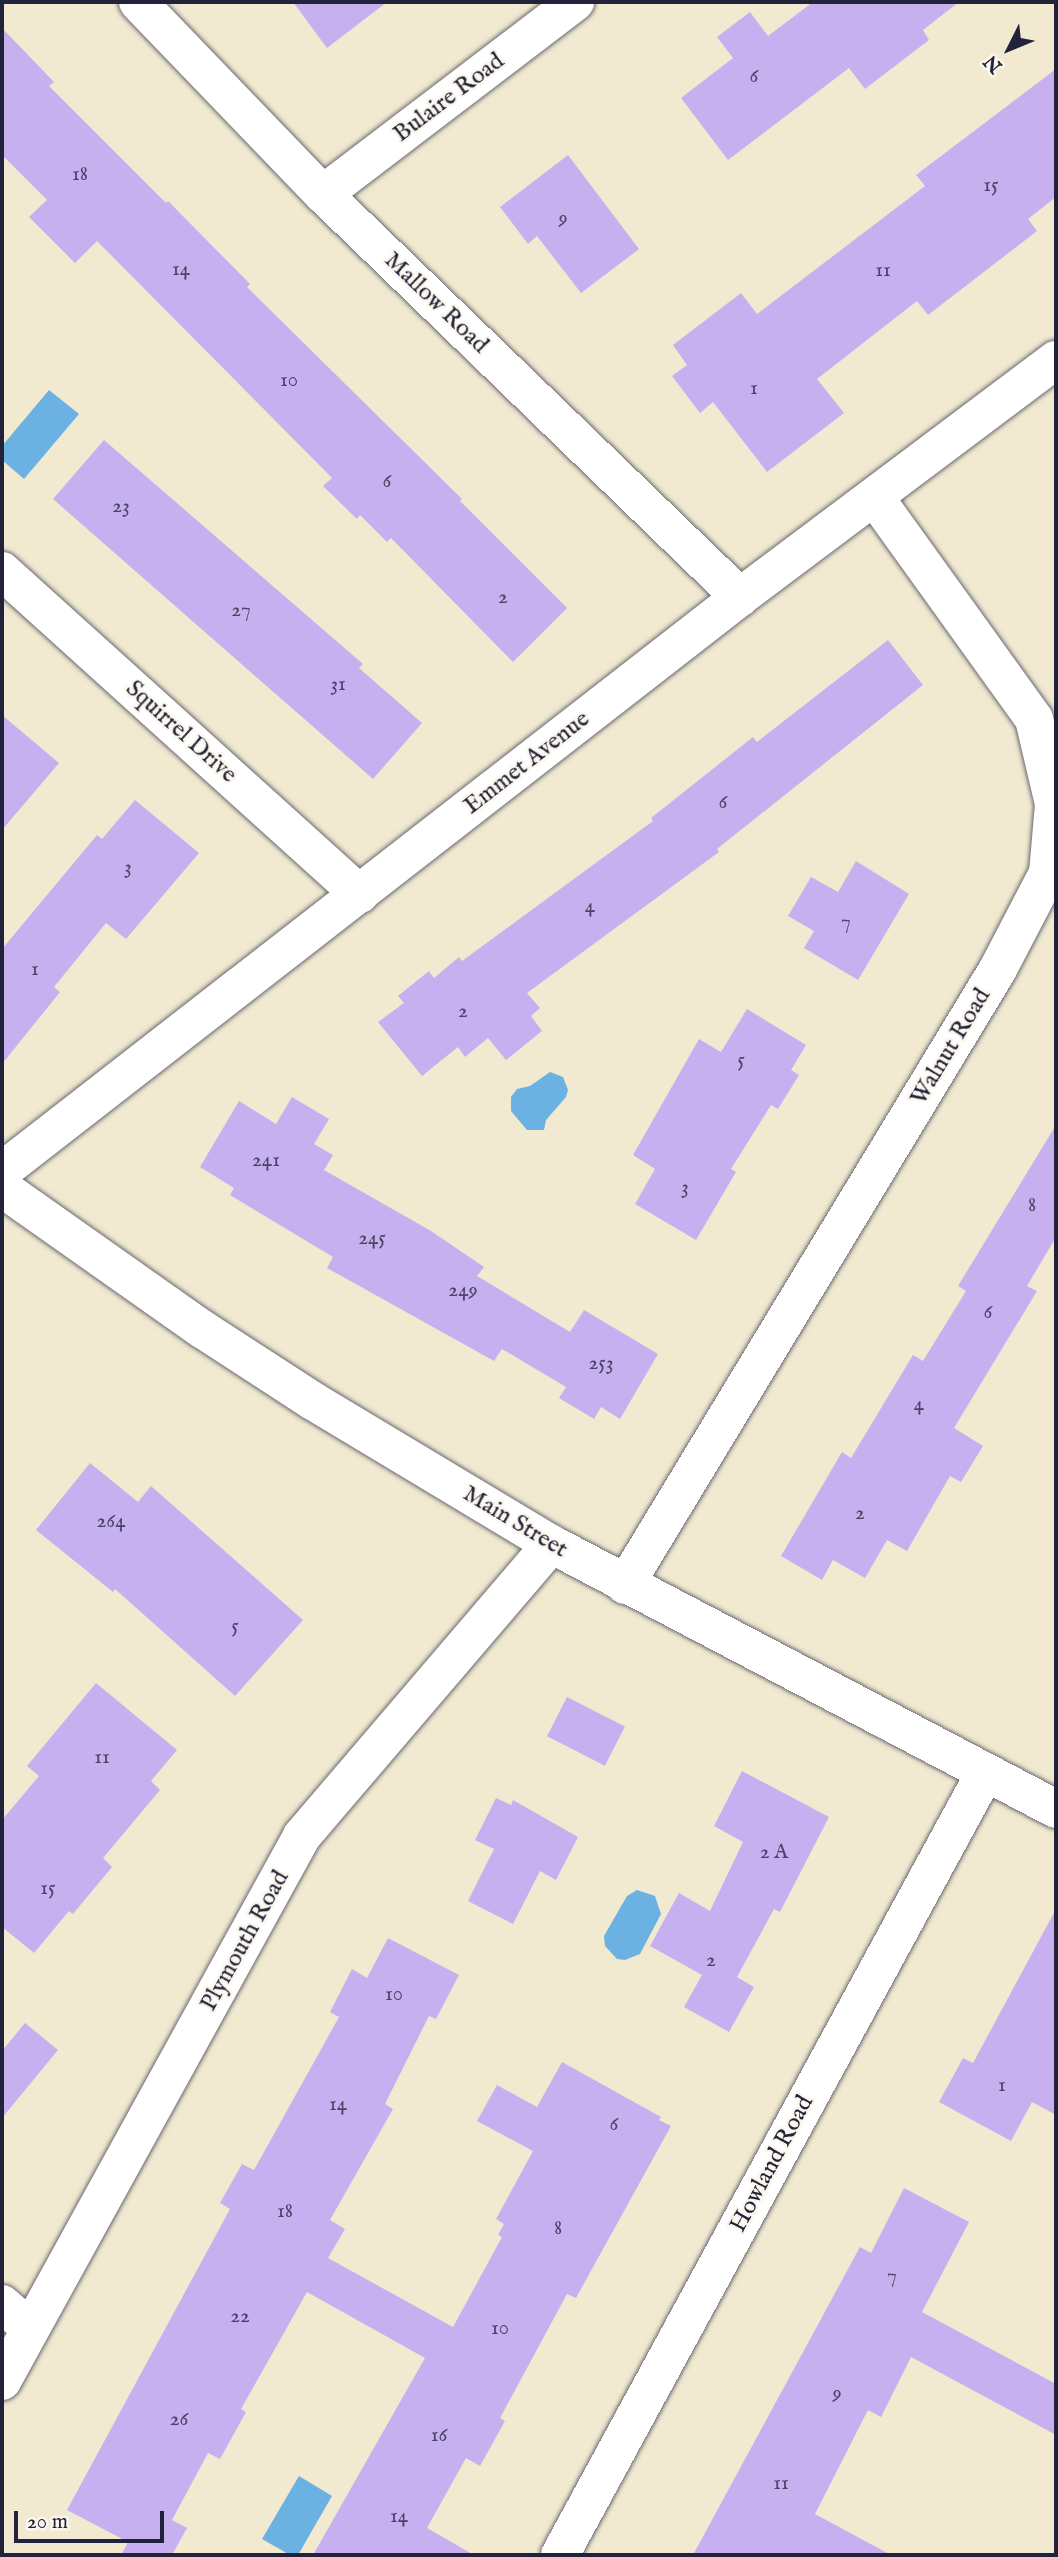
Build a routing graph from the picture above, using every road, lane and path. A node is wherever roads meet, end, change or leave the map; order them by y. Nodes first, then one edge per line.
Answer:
1 (138, 2) edge
2 (575, 2) edge
3 (323, 194) junction
4 (1056, 360) edge
5 (875, 498) junction
6 (2, 572) edge
7 (740, 597) junction
8 (360, 894) junction
9 (2, 1171) edge
10 (2, 1188) edge
11 (551, 1544) junction
12 (625, 1585) junction
13 (985, 1773) junction
14 (1056, 1810) edge
15 (16, 2316) edge
16 (2, 2381) edge
17 (560, 2555) edge

1 - 3 street, Mallow Road
2 - 3 street, Bulaire Road
3 - 7 street, Mallow Road
4 - 5 street, Emmet Avenue
5 - 7 street, Emmet Avenue
5 - 12 street, Walnut Road
6 - 8 street, Squirrel Drive
7 - 8 street, Emmet Avenue
8 - 9 street, Emmet Avenue
10 - 11 street, Main Street
11 - 12 street, Main Street
11 - 15 street, Plymouth Road
12 - 13 street, Main Street
13 - 14 street, Main Street
13 - 17 street, Howland Road
15 - 16 street, Plymouth Road

